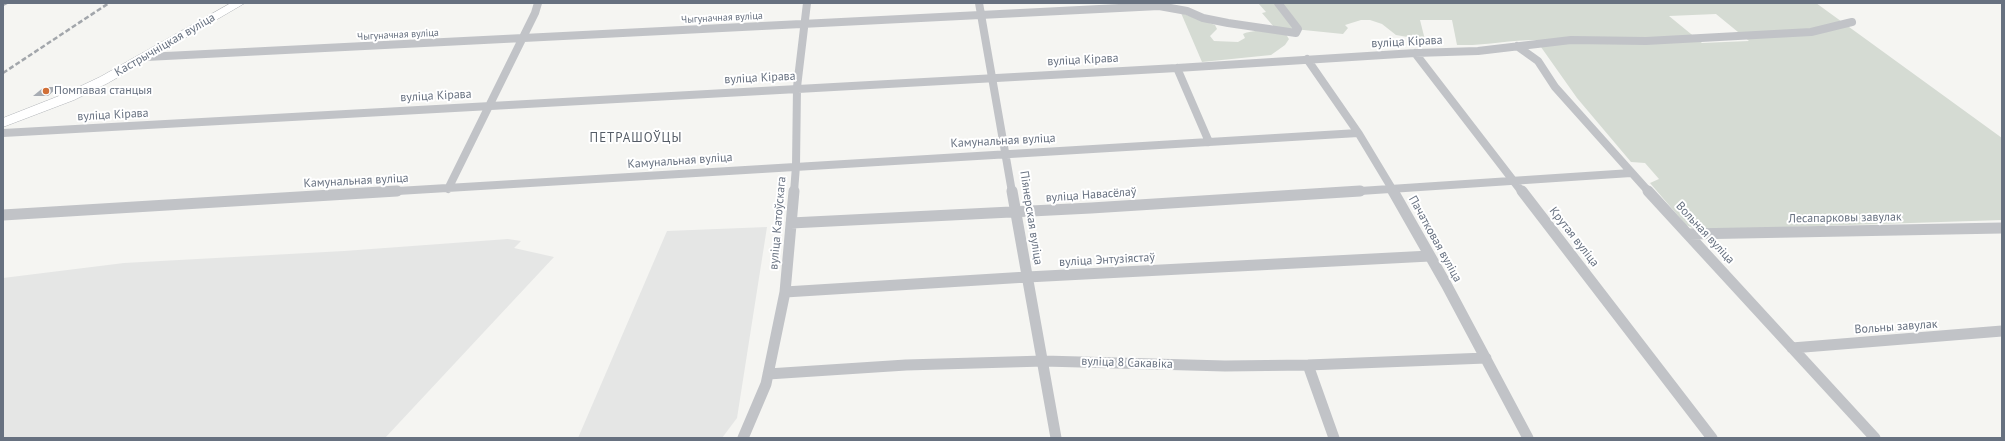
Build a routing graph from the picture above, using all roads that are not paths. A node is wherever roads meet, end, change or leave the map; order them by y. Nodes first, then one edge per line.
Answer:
1 (239, 3) edge
2 (538, 3) edge
3 (807, 3) edge
4 (979, 3) edge
5 (1278, 3) edge
6 (981, 14) junction
7 (1852, 22) dead end
8 (805, 24) junction
9 (521, 39) junction
10 (1518, 46) junction
11 (1415, 53) junction
12 (146, 57) junction
13 (1307, 59) junction
14 (1177, 68) junction
15 (991, 77) junction
16 (797, 87) junction
17 (488, 105) junction
18 (3, 123) edge
19 (3, 133) edge
20 (1358, 133) junction
21 (1209, 142) junction
22 (1007, 154) junction
23 (796, 166) junction
24 (1631, 173) junction
25 (1513, 179) junction
26 (448, 189) junction
27 (1392, 189) junction
28 (1018, 213) junction
29 (3, 215) edge
30 (791, 223) junction
31 (2002, 228) edge
32 (1689, 234) junction
33 (1430, 256) junction
34 (1027, 277) junction
35 (786, 292) junction
36 (2002, 331) edge
37 (1792, 348) junction
38 (1486, 358) junction
39 (1044, 360) junction
40 (1308, 365) junction
41 (768, 374) junction
42 (743, 438) edge
43 (1056, 438) edge
44 (1334, 438) edge
45 (1528, 438) edge
46 (1712, 438) edge
47 (1875, 438) edge

1 - 12 main road, Кастрычніцкая вуліца
2 - 9 street
3 - 8 street, вуліца Катоўскага
4 - 6 street, Піянерская вуліца
5 - 6 street, Чыгуначная вуліца
6 - 8 street, Чыгуначная вуліца
6 - 15 street, Піянерская вуліца
7 - 10 street, вуліца Кірава
8 - 9 street, Чыгуначная вуліца
8 - 16 street, вуліца Катоўскага
9 - 12 street, Чыгуначная вуліца
9 - 17 street
10 - 11 street, вуліца Кірава
10 - 24 street, Вольная вуліца
11 - 13 street, вуліца Кірава
11 - 25 street, Крутая вуліца
12 - 18 main road, Кастрычніцкая вуліца
13 - 14 street, вуліца Кірава
13 - 20 street, Пачатковая вуліца
14 - 15 street, вуліца Кірава
14 - 21 street
15 - 16 street, вуліца Кірава
15 - 22 street, Піянерская вуліца
16 - 17 street, вуліца Кірава
16 - 23 street, вуліца Катоўскага
17 - 19 street, вуліца Кірава
17 - 26 street
20 - 21 street, Камунальная вуліца
20 - 27 street, Пачатковая вуліца
21 - 22 street, Камунальная вуліца
22 - 23 street, Камунальная вуліца
22 - 28 street, Піянерская вуліца
23 - 26 street, Камунальная вуліца
23 - 30 street, вуліца Катоўскага
24 - 25 street, вуліца Навасёлаў
24 - 32 street, Вольная вуліца
25 - 27 street, вуліца Навасёлаў
25 - 46 street, Крутая вуліца
26 - 29 street, Камунальная вуліца
27 - 28 street, вуліца Навасёлаў
27 - 33 street, Пачатковая вуліца
28 - 30 street, вуліца Навасёлаў
28 - 34 street, Піянерская вуліца
30 - 35 street, вуліца Катоўскага
31 - 32 street, Лесапарковы завулак
32 - 37 street, Вольная вуліца
33 - 34 street, вуліца Энтузіястаў
33 - 38 street, Пачатковая вуліца
34 - 35 street, вуліца Энтузіястаў
34 - 39 street, Піянерская вуліца
35 - 41 street, вуліца Катоўскага
36 - 37 street, Вольны завулак
37 - 47 street, Вольная вуліца
38 - 40 street, вуліца 8 Сакавіка
38 - 45 street, Пачатковая вуліца
39 - 40 street, вуліца 8 Сакавіка
39 - 41 street, вуліца 8 Сакавіка
39 - 43 street, Піянерская вуліца
40 - 44 street
41 - 42 street, вуліца Катоўскага

